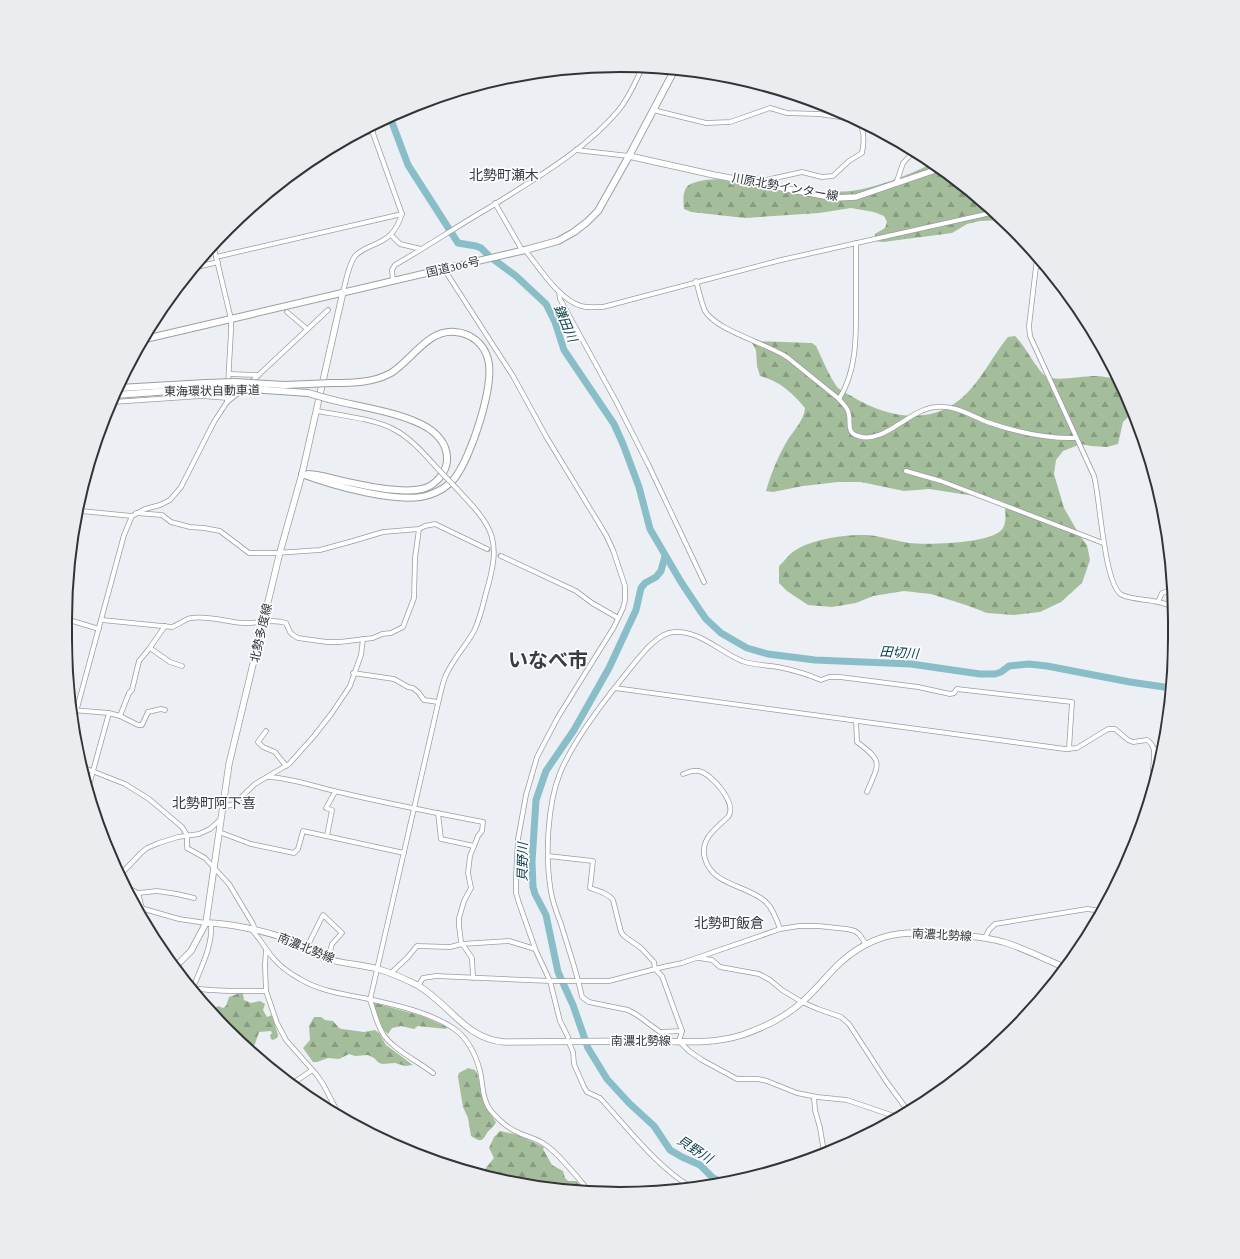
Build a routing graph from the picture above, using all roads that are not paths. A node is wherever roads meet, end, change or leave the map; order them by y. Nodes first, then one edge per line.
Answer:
1 (640, 73) edge
2 (672, 75) edge
3 (653, 110) junction
4 (835, 116) edge
5 (864, 130) edge
6 (373, 131) edge
7 (576, 150) junction
8 (910, 155) edge
9 (629, 156) junction
10 (933, 171) edge
11 (738, 179) junction
12 (896, 184) junction
13 (495, 203) junction
14 (402, 214) junction
15 (987, 214) edge
16 (391, 235) junction
17 (856, 243) junction
18 (421, 249) junction
19 (521, 251) junction
20 (215, 252) edge
21 (216, 257) junction
22 (218, 262) junction
23 (202, 266) edge
24 (1036, 266) edge
25 (445, 268) junction
26 (393, 280) junction
27 (696, 281) junction
28 (343, 292) junction
29 (559, 292) junction
30 (328, 310) dead end
31 (287, 312) dead end
32 (231, 319) junction
33 (307, 329) junction
34 (150, 338) edge
35 (229, 374) junction
36 (259, 375) junction
37 (124, 388) edge
38 (121, 396) edge
39 (839, 399) junction
40 (228, 400) junction
41 (118, 402) edge
42 (317, 411) junction
43 (1076, 438) junction
44 (906, 471) dead end
45 (302, 474) junction
46 (84, 510) edge
47 (136, 513) junction
48 (132, 516) junction
49 (419, 529) junction
50 (1103, 543) junction
51 (487, 549) tunnel mouth
52 (280, 552) junction
53 (501, 556) tunnel mouth
54 (704, 582) dead end
55 (1167, 591) edge
56 (1158, 602) junction
57 (1168, 605) edge
58 (618, 618) junction
59 (102, 620) junction
60 (72, 621) edge
61 (263, 622) junction
62 (165, 626) junction
63 (99, 629) junction
64 (362, 639) junction
65 (150, 648) junction
66 (182, 666) dead end
67 (353, 673) junction
68 (615, 688) junction
69 (438, 702) junction
70 (77, 710) joint
71 (165, 710) dead end
72 (109, 713) junction
73 (120, 716) junction
74 (856, 721) junction
75 (266, 731) dead end
76 (1069, 749) junction
77 (1154, 749) joint
78 (1153, 762) edge
79 (286, 766) junction
80 (88, 770) edge
81 (93, 772) junction
82 (683, 774) dead end
83 (268, 777) junction
84 (91, 780) edge
85 (335, 792) junction
86 (867, 792) dead end
87 (223, 807) junction
88 (414, 809) junction
89 (438, 813) junction
90 (221, 819) junction
91 (219, 832) junction
92 (187, 835) junction
93 (327, 836) junction
94 (474, 846) junction
95 (404, 854) junction
96 (548, 856) junction
97 (214, 868) junction
98 (124, 870) edge
99 (134, 891) edge
100 (138, 893) junction
101 (194, 898) dead end
102 (141, 906) edge
103 (142, 908) edge
104 (1096, 910) edge
105 (209, 923) junction
106 (780, 929) junction
107 (253, 930) junction
108 (985, 938) junction
109 (462, 944) junction
110 (866, 944) junction
111 (266, 949) junction
112 (306, 949) junction
113 (535, 949) junction
114 (699, 958) junction
115 (328, 959) junction
116 (178, 964) edge
117 (1060, 965) edge
118 (377, 969) junction
119 (655, 969) junction
120 (391, 973) junction
121 (473, 978) junction
122 (550, 981) junction
123 (579, 981) junction
124 (194, 983) edge
125 (418, 986) junction
126 (199, 989) edge
127 (266, 991) junction
128 (370, 1000) junction
129 (802, 1002) junction
130 (682, 1031) junction
131 (568, 1037) dead end
132 (679, 1042) junction
133 (572, 1043) junction
134 (312, 1070) junction
135 (433, 1072) dead end
136 (296, 1081) edge
137 (814, 1096) junction
138 (335, 1107) dead end
139 (905, 1107) edge
140 (892, 1115) edge
141 (823, 1148) edge
142 (685, 1183) edge
143 (584, 1186) edge

1 - 7 street
2 - 3 highway, 国道306号
3 - 4 street
3 - 9 highway, 国道306号
5 - 11 street
6 - 14 street
7 - 9 street
7 - 13 street
8 - 12 street
9 - 11 main road, 川原北勢インター線
9 - 19 highway, 国道306号
10 - 12 main road, 川原北勢インター線
11 - 12 main road, 川原北勢インター線
13 - 18 street
13 - 19 street
14 - 16 street
14 - 21 street
15 - 17 street
16 - 18 street
16 - 28 street
17 - 27 street
17 - 39 street
18 - 26 street
19 - 25 highway, 国道306号
19 - 29 street
20 - 21 street
21 - 22 street
22 - 23 street
22 - 32 street
24 - 43 street
25 - 26 highway, 国道306号
25 - 58 street
26 - 28 highway, 国道306号
27 - 29 street
27 - 39 street
28 - 32 highway, 国道306号
28 - 42 main road, 北勢多度線
29 - 54 street
30 - 33 street
31 - 33 street
32 - 34 highway, 国道306号
32 - 35 street
33 - 36 street
35 - 36 street
35 - 40 street
36 - 40 street
37 - 45 highway, 東海環状自動車道, bridge
38 - 45 highway, 東海環状自動車道, bridge
39 - 43 street
40 - 41 street
40 - 47 street
42 - 45 main road, 北勢多度線
42 - 69 street, bridge
43 - 50 street
44 - 50 street
45 - 52 main road, 北勢多度線
46 - 48 street
47 - 48 street
47 - 52 street
48 - 59 street
49 - 51 street
49 - 52 street
49 - 64 street
50 - 56 street
52 - 61 main road, 北勢多度線
53 - 58 street
55 - 56 street
56 - 57 street
58 - 113 street
59 - 62 street
59 - 63 street
60 - 63 street
61 - 62 street
61 - 64 street
61 - 87 main road, 北勢多度線
62 - 65 street
63 - 70 street
64 - 67 street
65 - 66 street
65 - 73 street
67 - 69 street
67 - 79 street
68 - 74 street
68 - 76 street
68 - 96 street
69 - 88 street
70 - 72 street
71 - 73 street
72 - 73 street
72 - 81 street
74 - 76 street
74 - 86 street
75 - 79 street
76 - 77 street
77 - 78 street
79 - 83 street
80 - 81 street
81 - 84 street
81 - 92 street
82 - 106 street
83 - 85 street
83 - 87 street
85 - 88 street
85 - 93 street
87 - 90 main road, 北勢多度線
88 - 89 street
88 - 95 street
89 - 94 street
89 - 94 street
90 - 91 main road, 北勢多度線
90 - 92 street
91 - 93 street
91 - 97 main road, 北勢多度線
92 - 97 street
92 - 98 street
93 - 95 street
94 - 109 street
95 - 118 street
96 - 119 street
96 - 123 street
97 - 105 main road, 北勢多度線
97 - 107 street
99 - 100 street
100 - 101 street
100 - 102 street
103 - 105 street
104 - 108 street
105 - 107 main road, 南濃北勢線
105 - 116 main road, 北勢多度線
105 - 124 street
106 - 110 street
106 - 114 street
107 - 111 street
107 - 112 main road, 南濃北勢線
108 - 110 main road, 南濃北勢線
108 - 117 main road, 南濃北勢線
109 - 113 street
109 - 120 street
109 - 121 street
110 - 129 main road, 南濃北勢線
111 - 127 street
111 - 128 street
112 - 115 main road, 南濃北勢線
112 - 115 street
113 - 122 street
114 - 119 street
114 - 129 street
115 - 118 main road, 南濃北勢線
118 - 120 main road, 南濃北勢線
118 - 128 street
119 - 123 street
119 - 130 street
120 - 125 main road, 南濃北勢線
121 - 122 street
121 - 125 street
122 - 123 street
122 - 131 street
123 - 130 street
125 - 133 main road, 南濃北勢線
126 - 127 street
127 - 134 street
128 - 135 street
128 - 143 street
129 - 132 main road, 南濃北勢線
129 - 139 street
130 - 132 street
132 - 133 main road, 南濃北勢線
132 - 137 street
133 - 142 street
134 - 136 street
134 - 138 street
137 - 140 street
137 - 141 street

